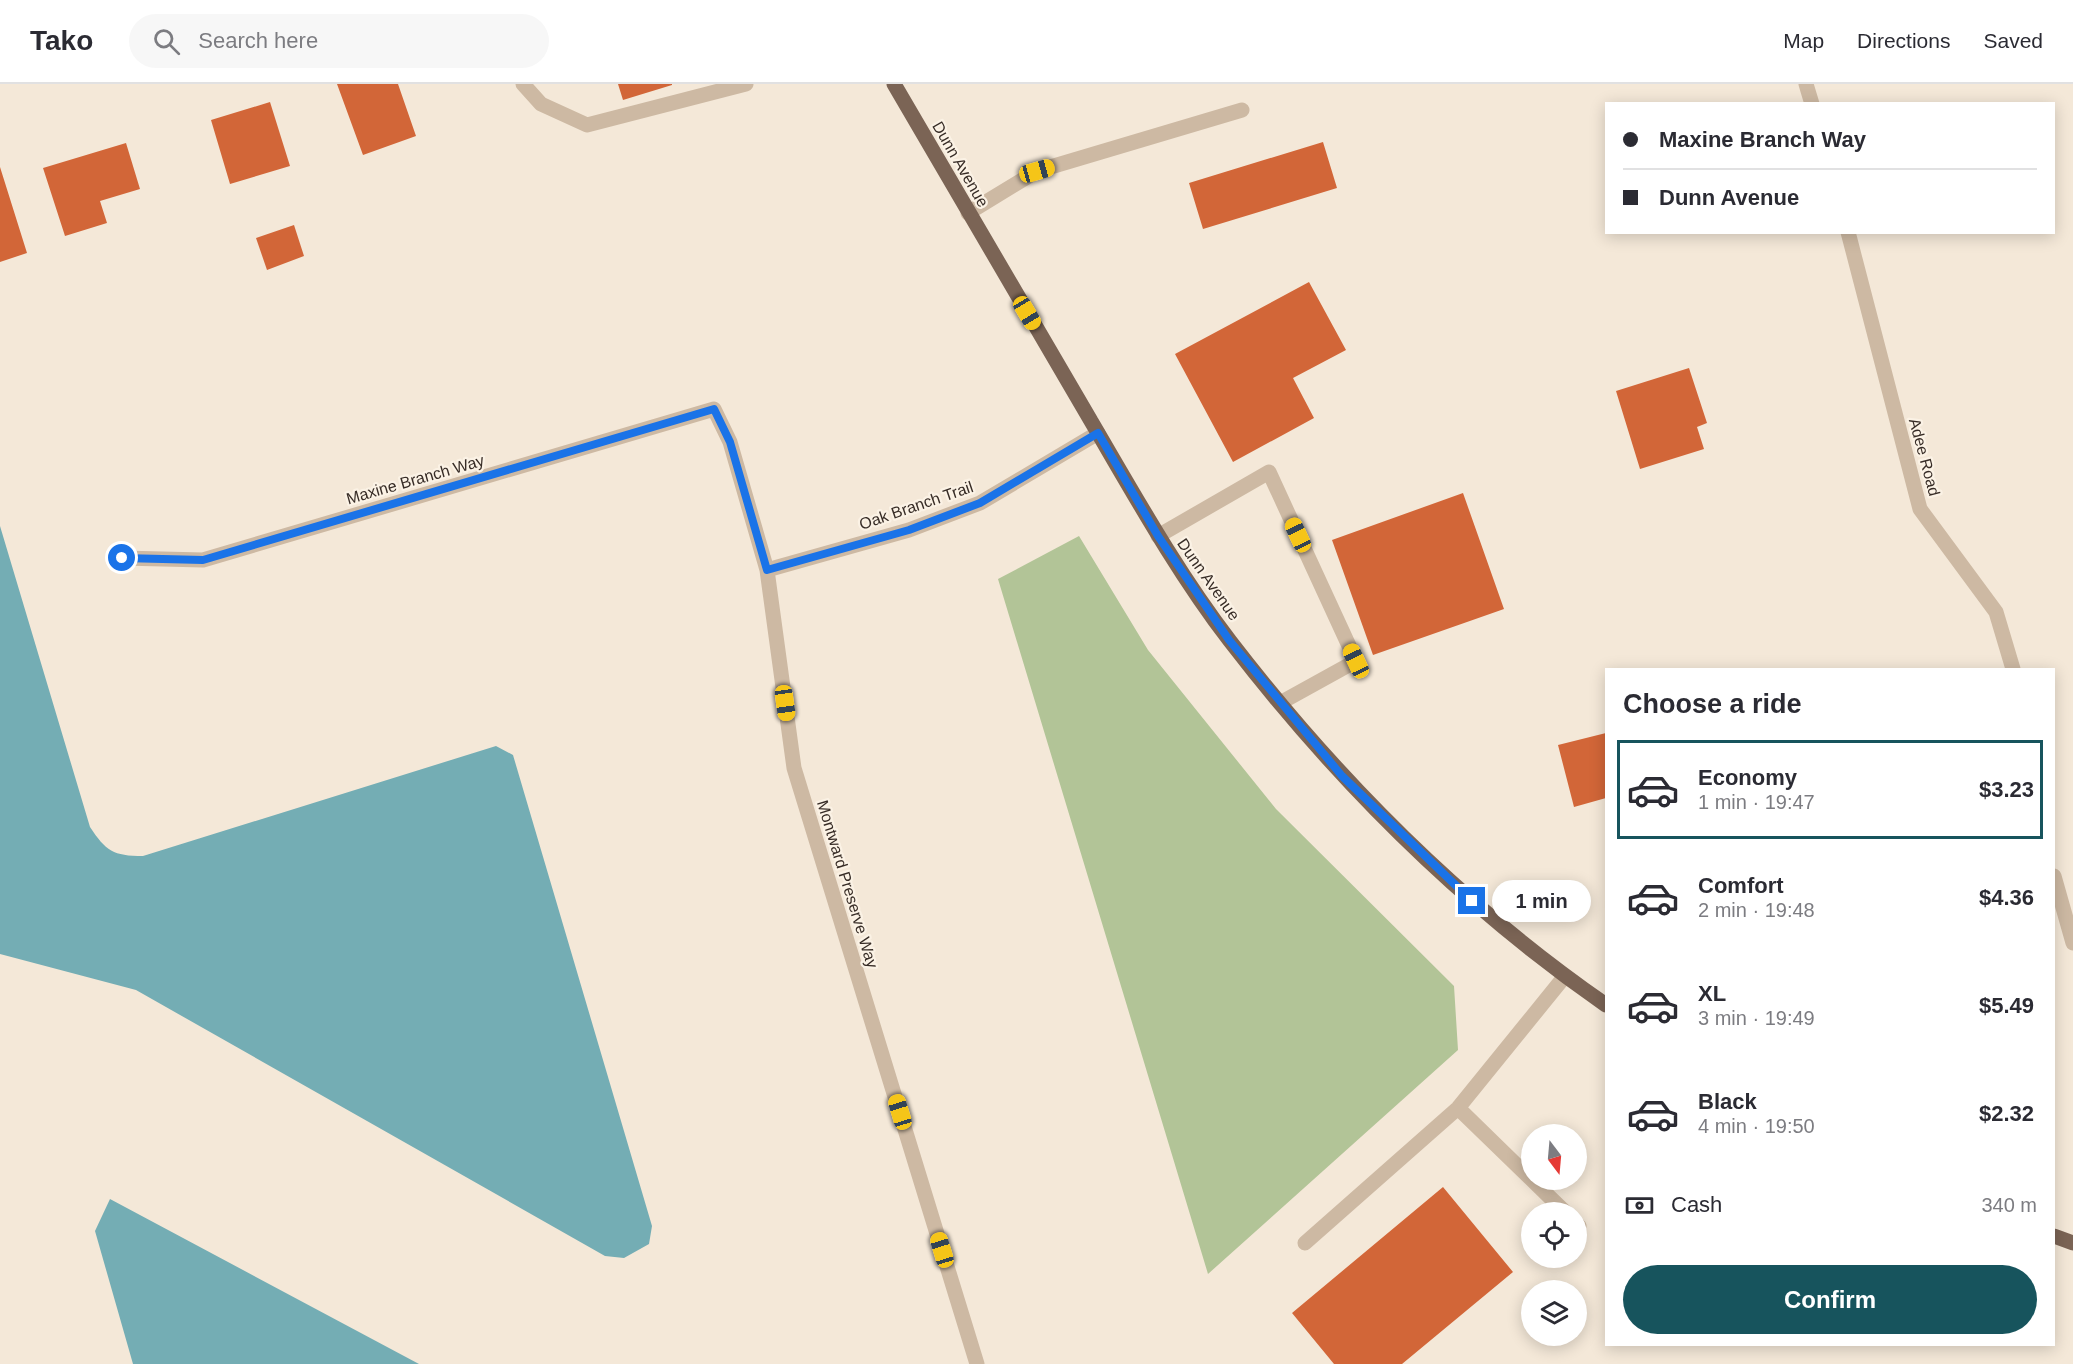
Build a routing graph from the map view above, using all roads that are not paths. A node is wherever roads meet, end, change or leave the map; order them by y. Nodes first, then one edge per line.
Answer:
1 (524, 84) edge
2 (746, 84) edge
3 (894, 84) edge
4 (1806, 84) edge
5 (1811, 102) edge
6 (1242, 110) dead end
7 (968, 213) junction
8 (1849, 234) edge
9 (714, 409) joint
10 (1098, 433) junction
11 (1158, 536) junction
12 (122, 558) dead end
13 (767, 570) junction
14 (2013, 668) edge
15 (1281, 703) junction
16 (2055, 880) edge
17 (2073, 943) edge
18 (1565, 976) junction
19 (1605, 1004) edge
20 (1458, 1108) junction
21 (1554, 1202) edge
22 (2055, 1236) edge
23 (1305, 1243) dead end
24 (2073, 1243) edge
25 (977, 1364) edge

1 - 2 street
3 - 7 main road, Dunn Avenue
4 - 5 street
6 - 7 street
7 - 10 main road, Dunn Avenue
8 - 14 street, Adee Road
9 - 12 street, Maxine Branch Way
9 - 13 street, Montward Preserve Way
10 - 11 main road, Dunn Avenue
10 - 13 street, Oak Branch Trail
11 - 15 main road, Dunn Avenue
11 - 15 street
13 - 25 street, Montward Preserve Way
15 - 18 main road, Dunn Avenue
16 - 17 street
18 - 19 main road, Dunn Avenue
18 - 20 street
20 - 21 street
20 - 23 street
22 - 24 main road

